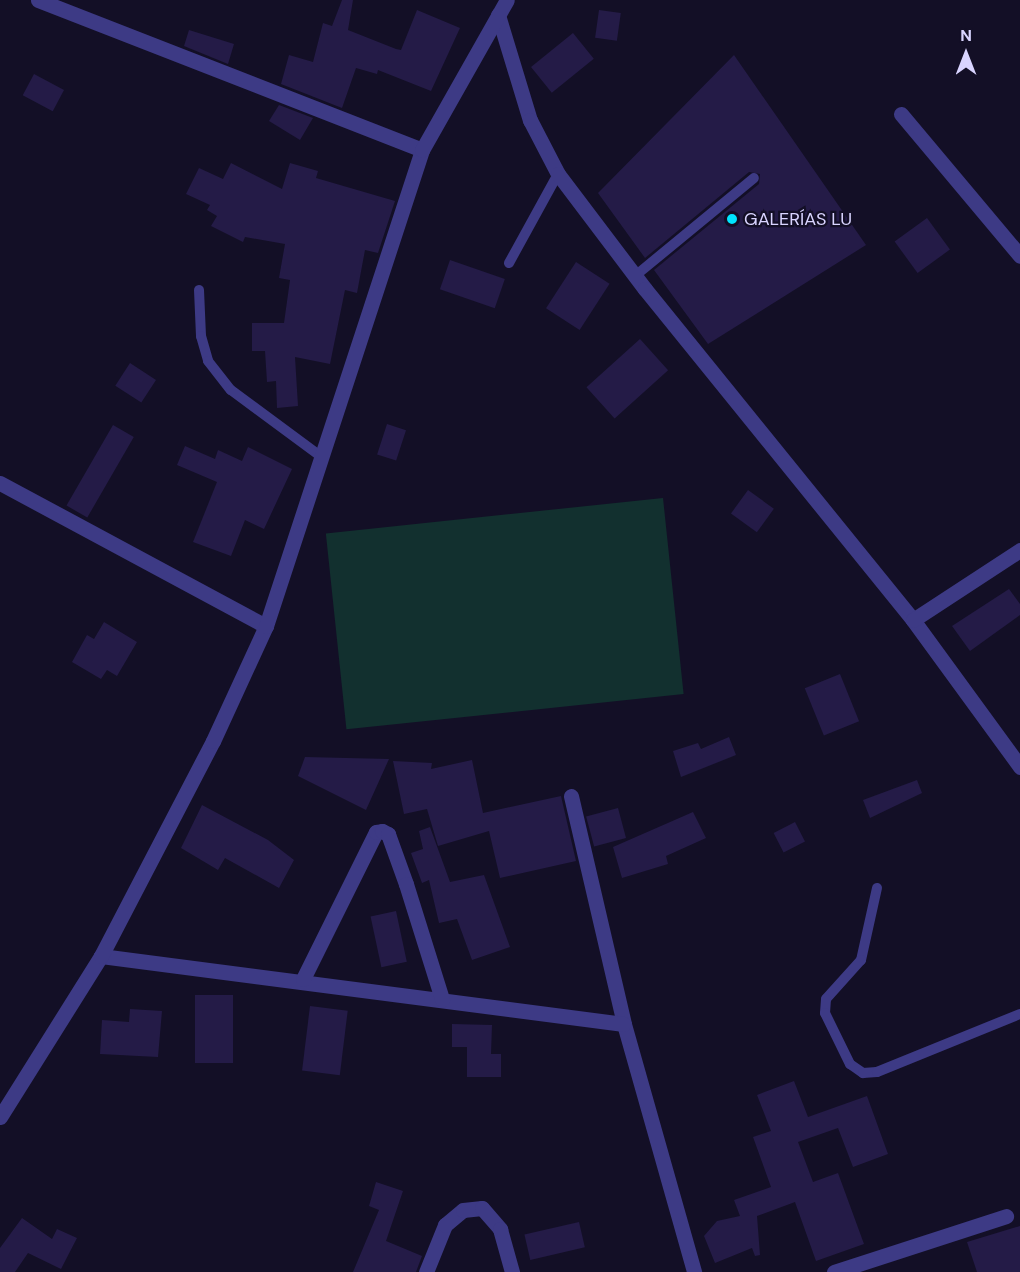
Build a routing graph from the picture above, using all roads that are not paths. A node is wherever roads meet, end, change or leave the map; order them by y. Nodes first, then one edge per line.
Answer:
1 (38, 0) edge
2 (507, 0) edge
3 (498, 15) junction
4 (901, 114) dead end
5 (422, 150) junction
6 (558, 174) junction
7 (754, 178) dead end
8 (1020, 256) edge
9 (509, 263) dead end
10 (635, 276) junction
11 (199, 290) dead end
12 (323, 458) junction
13 (0, 483) edge
14 (1020, 550) edge
15 (913, 620) junction
16 (266, 626) junction
17 (1020, 767) edge
18 (571, 796) dead end
19 (877, 888) dead end
20 (101, 956) junction
21 (303, 979) junction
22 (442, 999) junction
23 (1020, 1014) edge
24 (624, 1024) junction
25 (1, 1111) edge
26 (1006, 1216) dead end
27 (426, 1272) edge
28 (512, 1272) edge
29 (694, 1272) edge
30 (834, 1272) edge

1 - 5 street
2 - 3 street
3 - 5 street
3 - 6 street
4 - 8 street
5 - 12 street
6 - 9 lane
6 - 10 street
7 - 10 lane
10 - 15 street
11 - 12 lane
12 - 16 street
13 - 16 street
14 - 15 street
15 - 17 street
16 - 20 street
18 - 24 street
19 - 23 lane
20 - 21 street
20 - 25 street
21 - 22 street
21 - 22 street
22 - 24 street
24 - 29 street
26 - 30 street
27 - 28 street

